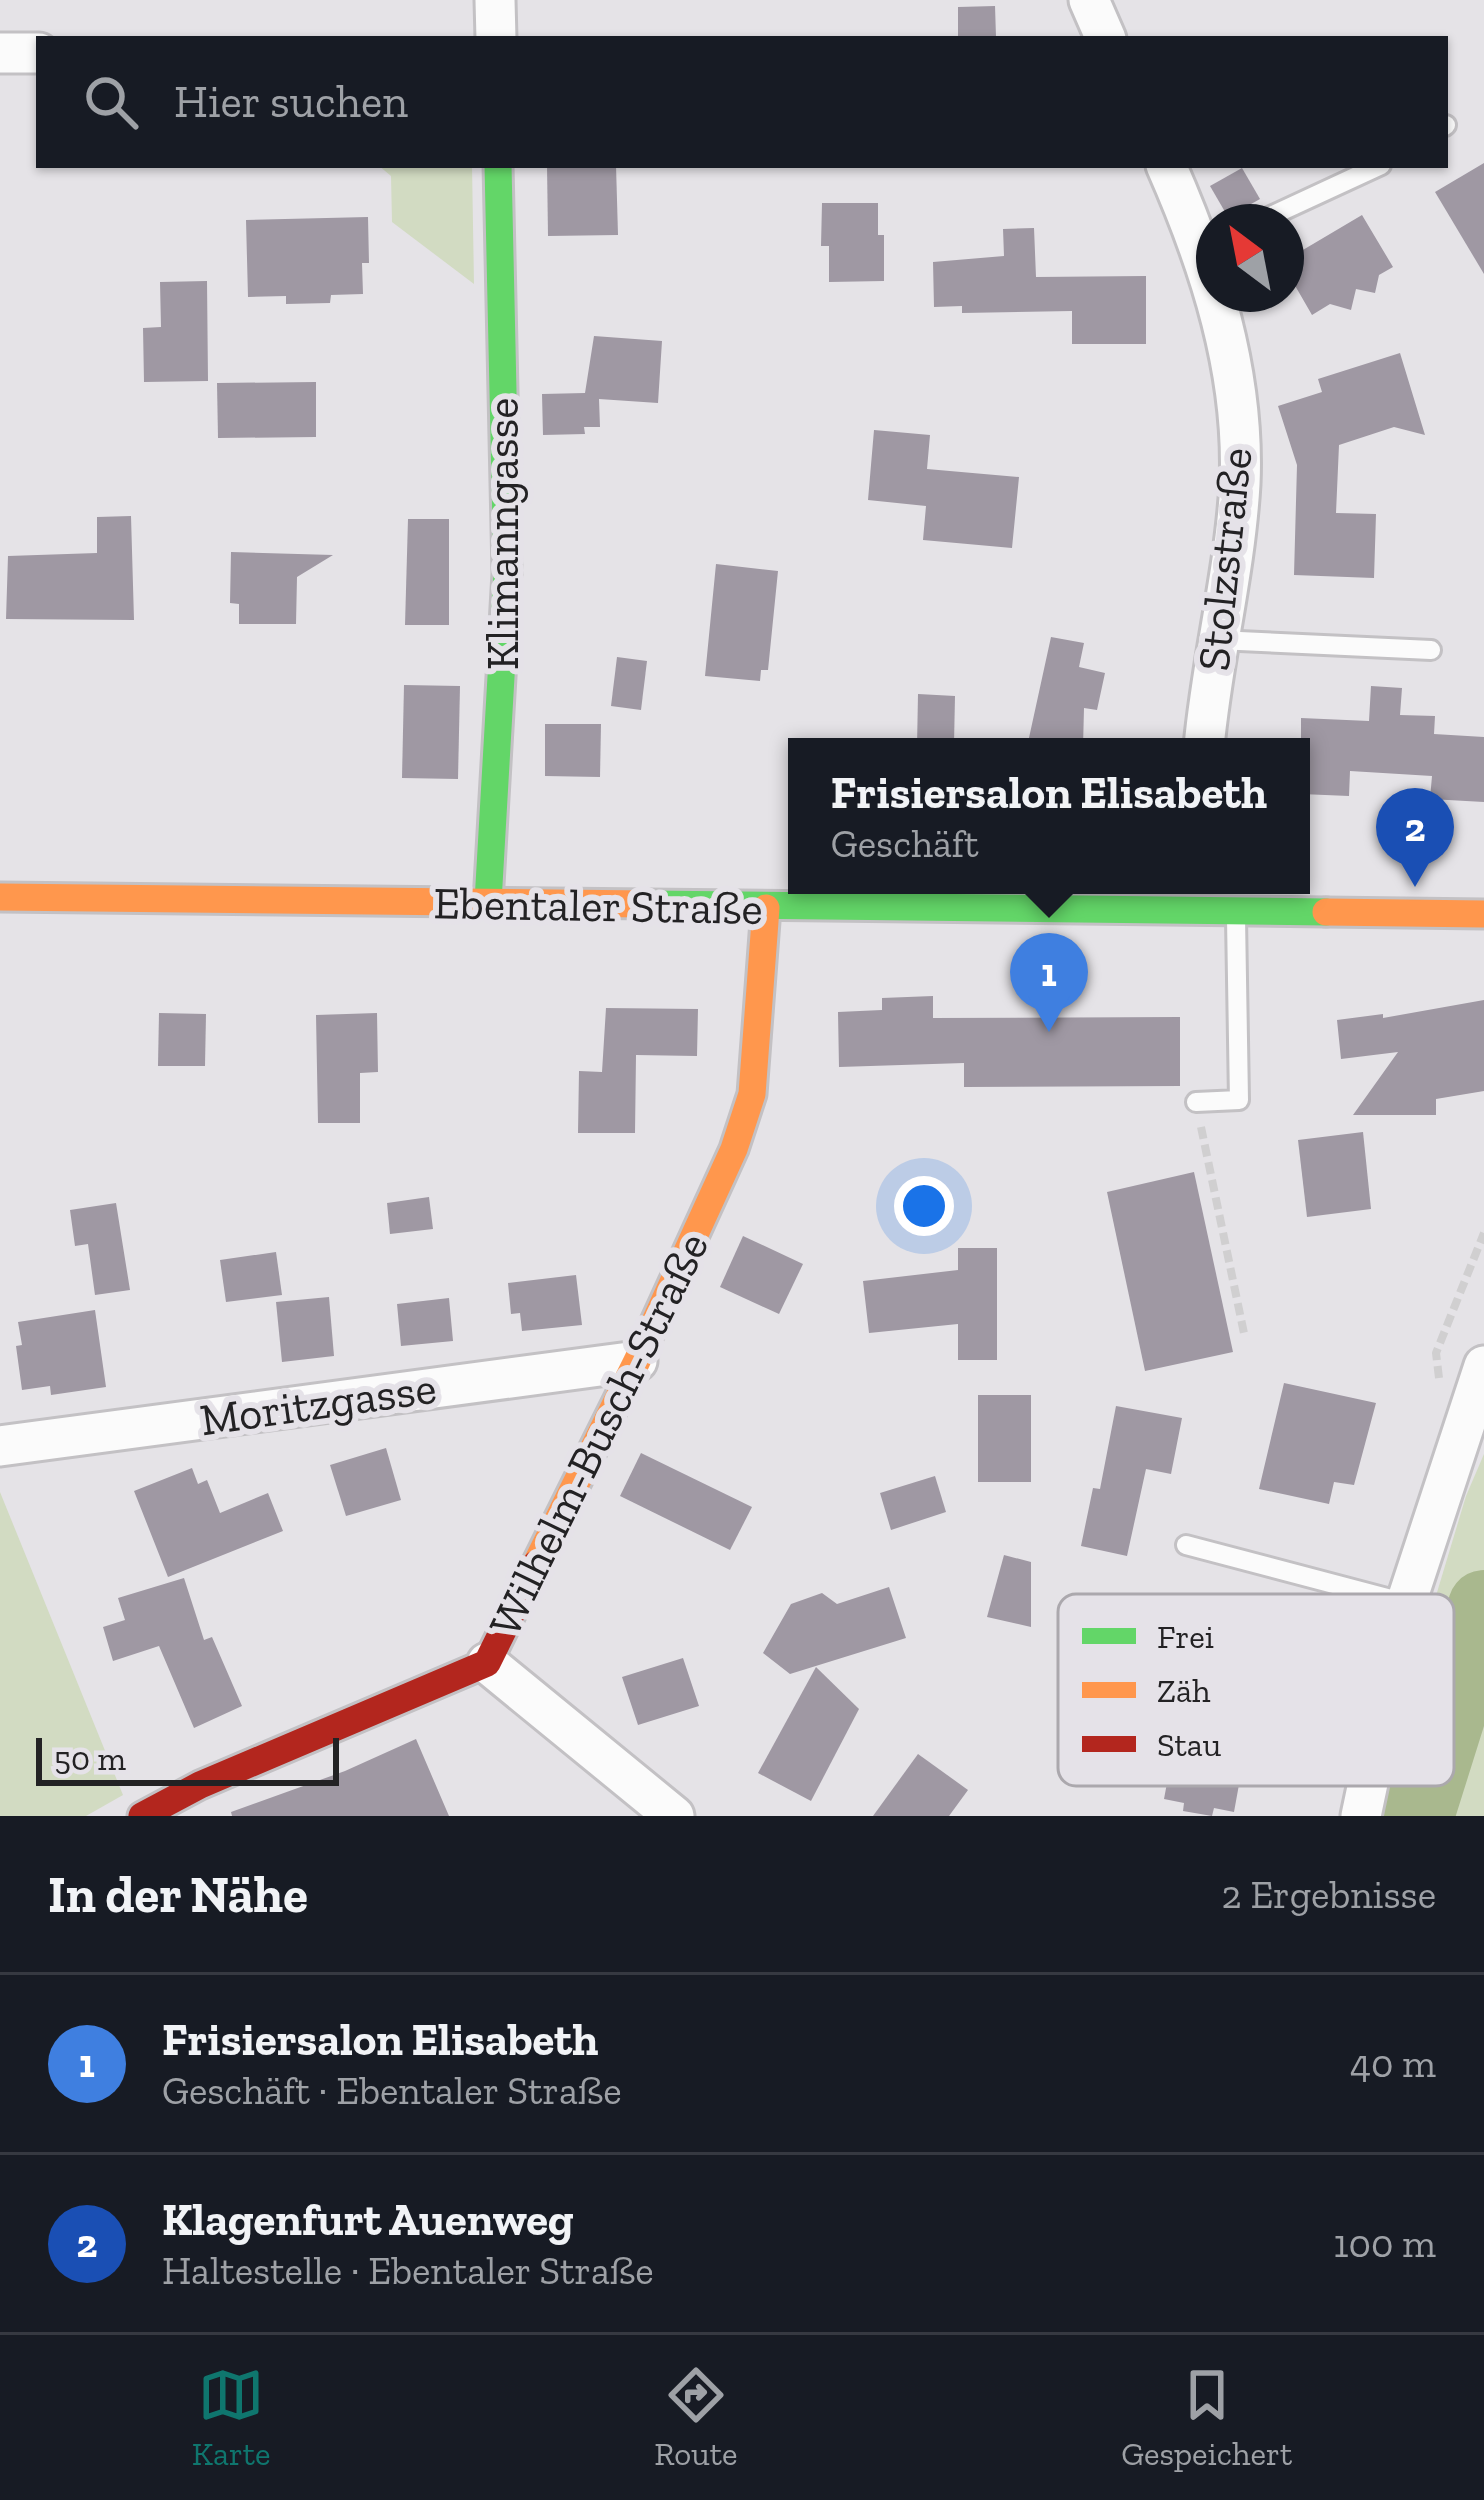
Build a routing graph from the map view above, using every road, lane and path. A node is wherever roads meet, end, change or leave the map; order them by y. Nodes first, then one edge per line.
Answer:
1 (494, 0) edge
2 (1089, 0) edge
3 (496, 36) edge
4 (1105, 36) edge
5 (36, 52) edge
6 (0, 53) edge
7 (499, 168) edge
8 (1168, 168) edge
9 (1375, 168) edge
10 (1297, 204) edge
11 (1196, 224) edge
12 (1221, 312) edge
13 (1218, 640) junction
14 (1430, 650) dead end
15 (1205, 738) edge
16 (0, 897) edge
17 (1189, 898) edge
18 (488, 902) junction
19 (766, 908) junction
20 (1236, 913) junction
21 (1484, 914) edge
22 (1196, 1102) joint
23 (1484, 1233) edge
24 (1244, 1338) dead end
25 (637, 1360) junction
26 (1484, 1366) edge
27 (1458, 1436) junction
28 (0, 1446) edge
29 (1186, 1545) dead end
30 (1372, 1594) edge
31 (1409, 1594) edge
32 (487, 1663) junction
33 (1367, 1786) edge
34 (142, 1816) edge
35 (674, 1816) edge
36 (1361, 1816) edge

1 - 3 street
2 - 4 street
5 - 6 street
7 - 18 street, Klimanngasse
8 - 11 street, Stolzstraße
9 - 10 lane
12 - 13 street, Stolzstraße
13 - 14 lane
13 - 15 street, Stolzstraße
16 - 18 street, Ebentaler Straße
17 - 19 street, Ebentaler Straße
17 - 20 street, Ebentaler Straße
18 - 19 street, Ebentaler Straße
19 - 25 street, Wilhelm-Busch-Straße
20 - 21 street, Ebentaler Straße
20 - 22 lane
22 - 24 path
23 - 27 path
25 - 28 street, Moritzgasse
25 - 32 street, Wilhelm-Busch-Straße
26 - 27 street
27 - 31 street
29 - 30 lane
32 - 34 street, Wilhelm-Busch-Straße
32 - 35 street
33 - 36 street

